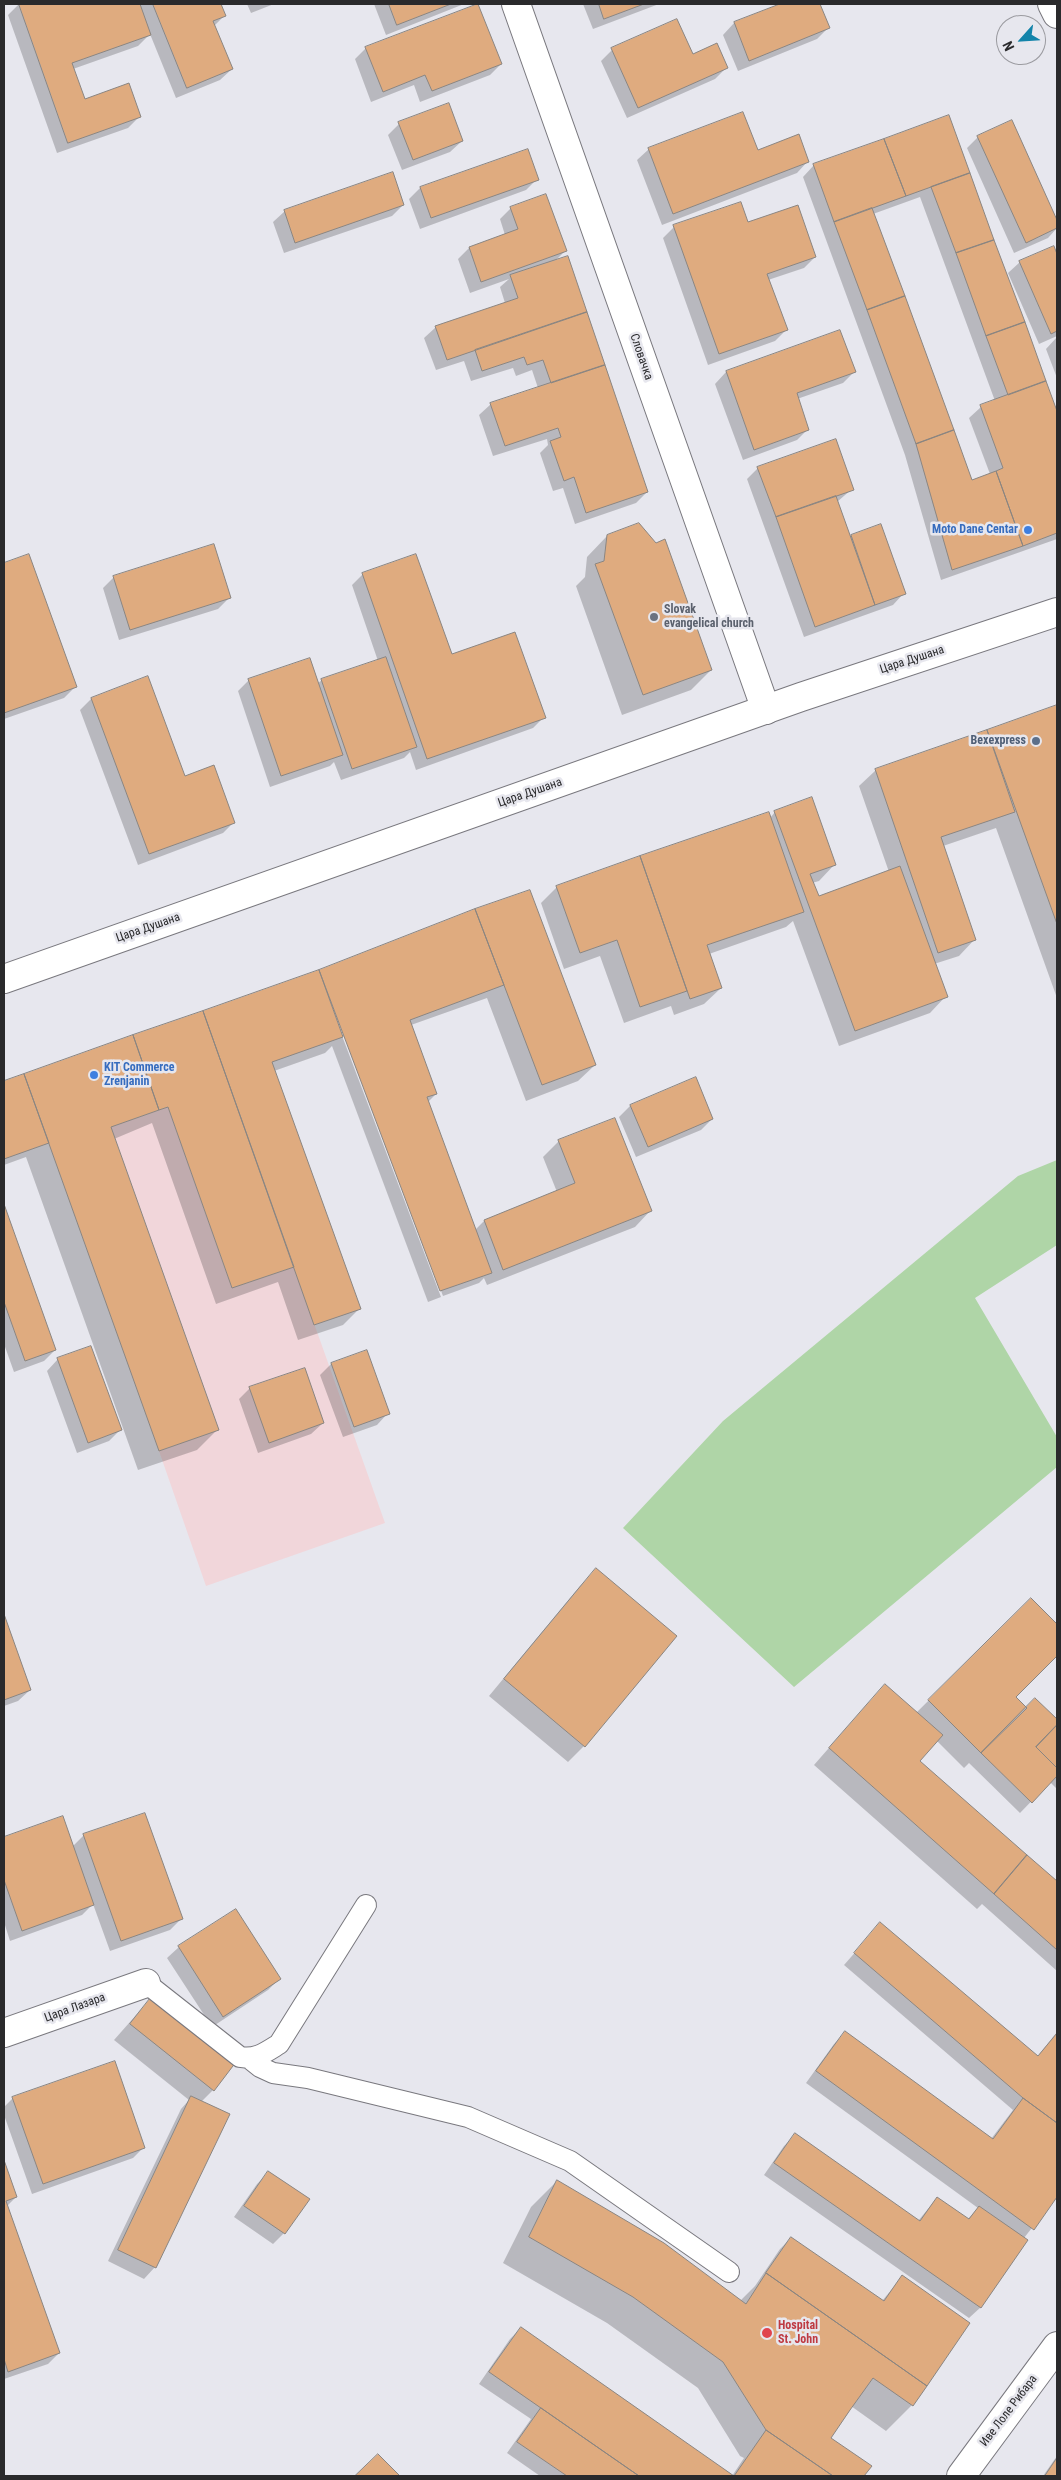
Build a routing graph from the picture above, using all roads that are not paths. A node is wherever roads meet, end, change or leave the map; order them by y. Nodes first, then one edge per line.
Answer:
1 (516, 4) edge
2 (1052, 4) edge
3 (1057, 14) edge
4 (1057, 612) edge
5 (766, 710) junction
6 (4, 979) edge
7 (366, 1906) dead end
8 (146, 1983) joint
9 (4, 2033) edge
10 (250, 2059) junction
11 (729, 2272) dead end
12 (1057, 2346) edge
13 (960, 2476) edge

1 - 5 street, Словачка
2 - 3 street
4 - 5 street, Цара Душана
5 - 6 street, Цара Душана
7 - 10 lane
8 - 9 street, Цара Лазара
8 - 10 lane
10 - 11 lane
12 - 13 street, Иве Лоле Рибара

